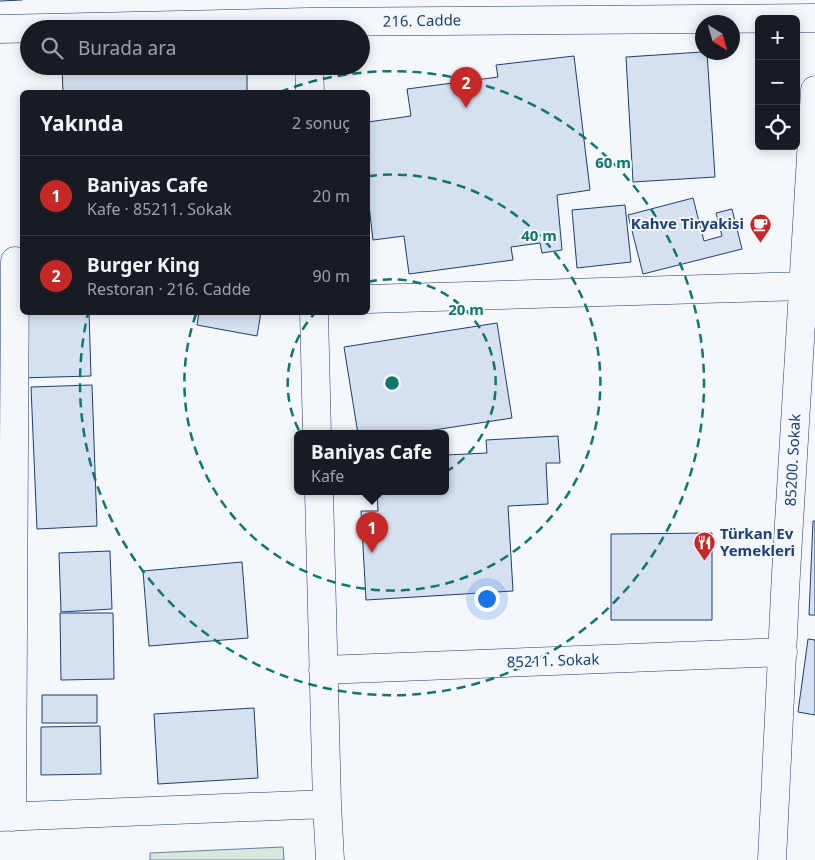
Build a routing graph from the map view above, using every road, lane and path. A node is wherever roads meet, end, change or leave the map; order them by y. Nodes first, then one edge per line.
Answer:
1 (815, 18) edge
2 (370, 25) edge
3 (0, 29) edge
4 (20, 29) edge
5 (309, 75) edge
6 (310, 90) edge
7 (815, 90) edge
8 (12, 261) edge
9 (803, 286) junction
10 (370, 299) edge
11 (314, 315) edge
12 (317, 430) edge
13 (319, 495) edge
14 (783, 652) junction
15 (323, 670) junction
16 (327, 804) junction
17 (6, 817) edge
18 (330, 860) edge
19 (772, 860) edge

1 - 2 street, 216. Cadde
3 - 4 street, 216. Cadde
5 - 6 street
7 - 9 street, 85200. Sokak
8 - 17 street
9 - 10 street
9 - 14 street, 85200. Sokak
11 - 12 street
13 - 15 street
14 - 15 street, 85211. Sokak
14 - 19 street, 85200. Sokak
15 - 16 street
16 - 17 street
16 - 18 street

